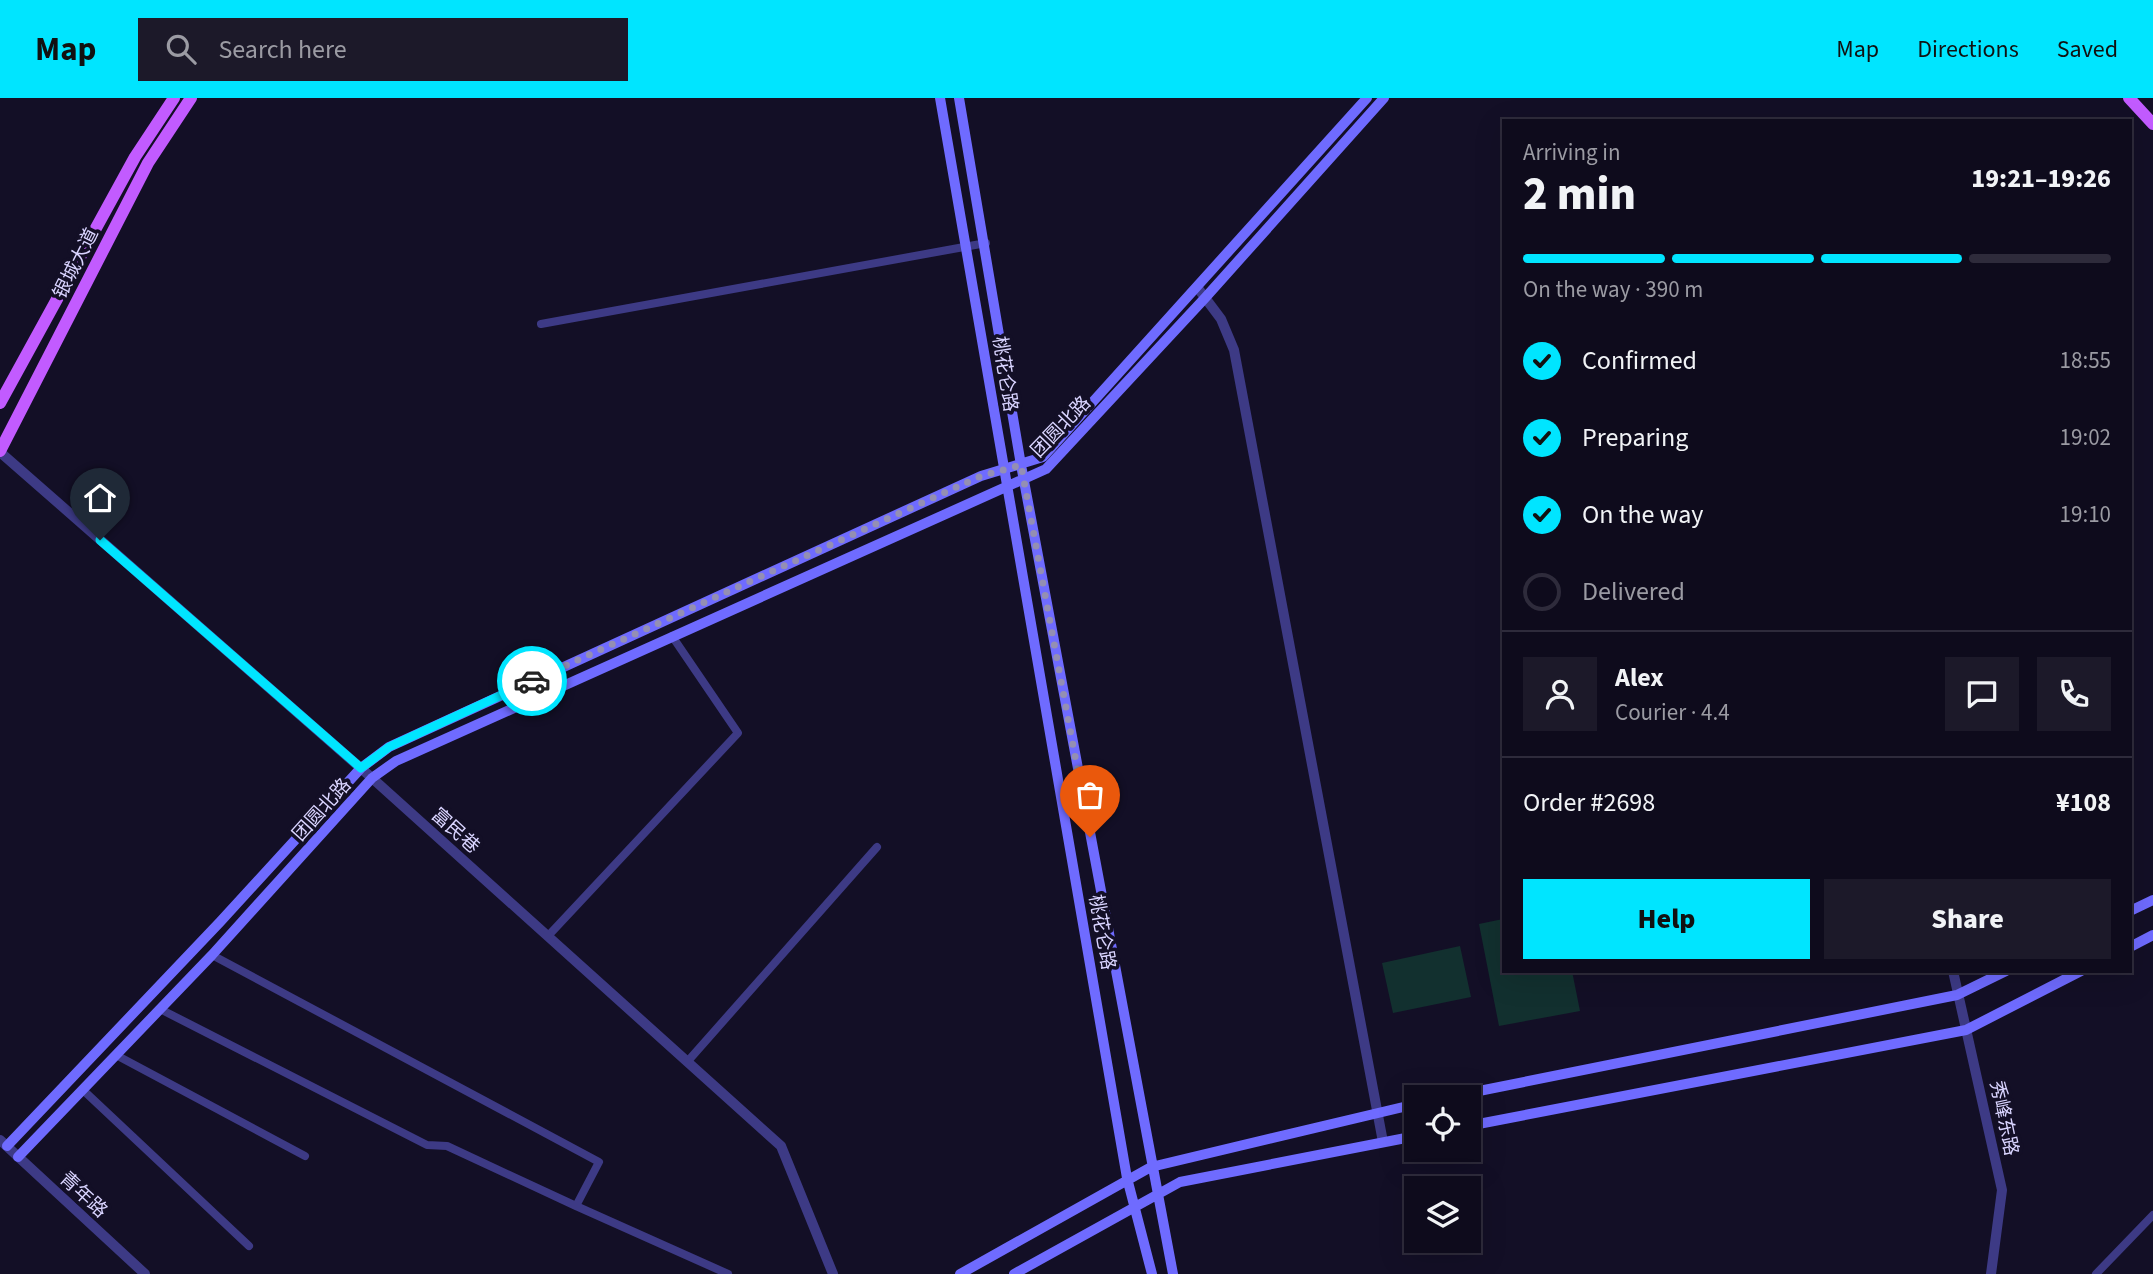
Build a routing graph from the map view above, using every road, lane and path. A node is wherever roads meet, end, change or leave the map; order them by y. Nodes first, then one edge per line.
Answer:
1 (174, 98) edge
2 (191, 98) edge
3 (940, 98) edge
4 (959, 98) edge
5 (1367, 98) edge
6 (1384, 98) edge
7 (2129, 98) edge
8 (2153, 124) edge
9 (986, 243) junction
10 (968, 247) junction
11 (1197, 287) junction
12 (1205, 298) junction
13 (541, 324) dead end
14 (0, 403) edge
15 (0, 452) edge
16 (1021, 465) junction
17 (1004, 468) junction
18 (1024, 480) junction
19 (1009, 484) junction
20 (672, 636) junction
21 (361, 768) junction
22 (372, 778) junction
23 (877, 847) dead end
24 (2153, 900) edge
25 (2132, 910) edge
26 (2153, 935) edge
27 (548, 936) junction
28 (2132, 946) edge
29 (212, 955) junction
30 (1953, 973) edge
31 (2002, 973) edge
32 (2077, 973) edge
33 (1957, 995) junction
34 (160, 1009) junction
35 (1966, 1030) junction
36 (116, 1055) junction
37 (688, 1061) junction
38 (83, 1090) junction
39 (1481, 1091) edge
40 (1404, 1106) edge
41 (1377, 1112) junction
42 (1481, 1123) edge
43 (1404, 1138) edge
44 (1383, 1142) junction
45 (3, 1143) edge
46 (305, 1156) dead end
47 (18, 1157) junction
48 (1152, 1167) junction
49 (1127, 1178) junction
50 (1155, 1194) junction
51 (1134, 1205) junction
52 (576, 1206) junction
53 (2153, 1215) edge
54 (250, 1246) dead end
55 (145, 1274) edge
56 (727, 1274) edge
57 (834, 1274) edge
58 (960, 1274) edge
59 (1013, 1274) edge
60 (1153, 1274) edge
61 (1173, 1274) edge
62 (1992, 1274) edge
63 (2096, 1274) edge

1 - 14 main road, 银城大道
2 - 15 main road, 银城大道
3 - 10 main road, 桃花仑路
4 - 9 main road, 桃花仑路
5 - 11 main road, 团圆北路
6 - 12 main road, 团圆北路
7 - 8 main road
9 - 10 street
9 - 16 main road, 桃花仑路
10 - 13 street
10 - 17 main road, 桃花仑路
11 - 12 street
11 - 16 main road, 团圆北路
12 - 18 main road, 团圆北路
12 - 41 street
15 - 21 street, 富民巷
16 - 17 main road, 团圆北路
16 - 18 main road, 桃花仑路
17 - 19 main road, 桃花仑路
17 - 21 main road, 团圆北路
18 - 19 main road, 团圆北路
18 - 48 main road, 桃花仑路
19 - 20 main road, 团圆北路
19 - 49 main road, 桃花仑路
20 - 22 main road, 团圆北路
20 - 27 street
21 - 22 street, 富民巷
21 - 45 main road, 团圆北路
22 - 27 street, 富民巷
22 - 29 main road, 团圆北路
23 - 37 street
24 - 25 main road
26 - 28 main road
27 - 37 street, 富民巷
29 - 34 main road, 团圆北路
29 - 52 street
30 - 33 street, 秀峰东路
31 - 33 main road
32 - 35 main road
33 - 35 street, 秀峰东路
33 - 39 main road
34 - 36 main road, 团圆北路
34 - 52 street
35 - 42 main road
35 - 62 street, 秀峰东路
36 - 38 main road, 团圆北路
36 - 46 street
37 - 57 street, 富民巷
38 - 47 main road, 团圆北路
38 - 54 street
40 - 41 main road
41 - 44 street
41 - 48 main road
43 - 44 main road
44 - 50 main road
45 - 47 street, 青年路
47 - 55 street, 青年路
48 - 49 main road
48 - 50 main road, 桃花仑路
49 - 51 main road, 桃花仑路
49 - 58 main road
50 - 51 main road
50 - 61 main road, 桃花仑路
51 - 59 main road
51 - 60 main road, 桃花仑路
52 - 56 street
53 - 63 street

